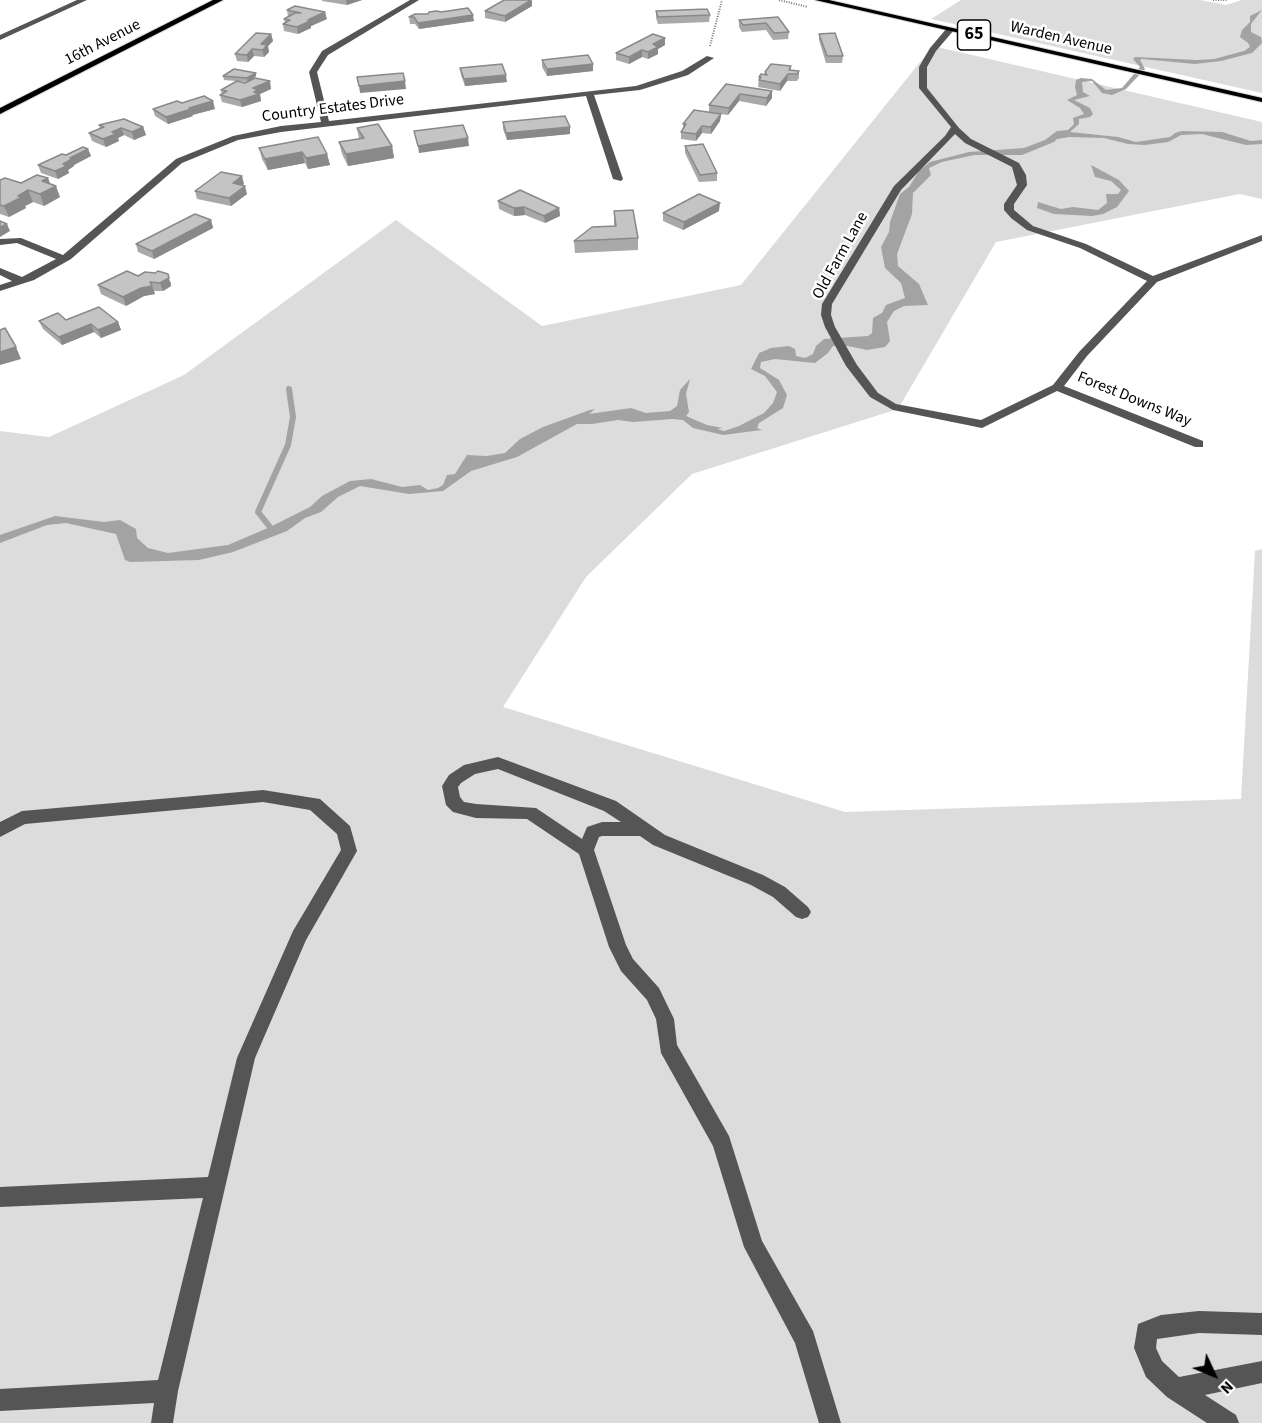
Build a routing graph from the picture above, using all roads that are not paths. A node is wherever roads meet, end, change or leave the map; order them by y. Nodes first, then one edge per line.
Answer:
1 (83, 0) edge
2 (219, 0) edge
3 (415, 0) edge
4 (819, 0) edge
5 (833, 1) edge
6 (950, 30) junction
7 (0, 38) edge
8 (710, 58) road end
9 (589, 94) junction
10 (1262, 100) edge
11 (0, 111) edge
12 (326, 124) junction
13 (954, 129) junction
14 (618, 179) dead end
15 (1262, 238) edge
16 (0, 242) edge
17 (64, 259) junction
18 (0, 270) edge
19 (1153, 280) junction
20 (21, 281) junction
21 (0, 288) edge
22 (1057, 387) junction
23 (1199, 444) dead end
24 (640, 829) junction
25 (0, 830) edge
26 (586, 850) junction
27 (802, 912) dead end
28 (216, 1188) junction
29 (0, 1197) edge
30 (1262, 1324) edge
31 (1262, 1372) edge
32 (1174, 1389) junction
33 (167, 1391) junction
34 (0, 1400) edge
35 (162, 1423) edge
36 (830, 1423) edge
37 (1228, 1423) edge

1 - 7 street
2 - 11 main road, 16th Avenue
3 - 12 street
4 - 5 main road, Warden Avenue / 65
5 - 6 main road, Warden Avenue / 65
6 - 10 main road, Warden Avenue / 65
6 - 13 street
8 - 9 street, Country Estates Drive
9 - 12 street, Country Estates Drive
9 - 14 street
12 - 17 street, Country Estates Drive
13 - 19 street
13 - 22 street, Old Farm Lane
15 - 19 street
16 - 17 street
17 - 20 street, Country Estates Drive
18 - 20 street
19 - 22 street
20 - 21 street, Country Estates Drive
22 - 23 street, Forest Downs Way
24 - 26 street
24 - 26 street
24 - 27 street
25 - 28 street
26 - 36 street
28 - 29 street
28 - 33 street
30 - 32 street
31 - 32 street
32 - 37 street
33 - 34 street
33 - 35 street

